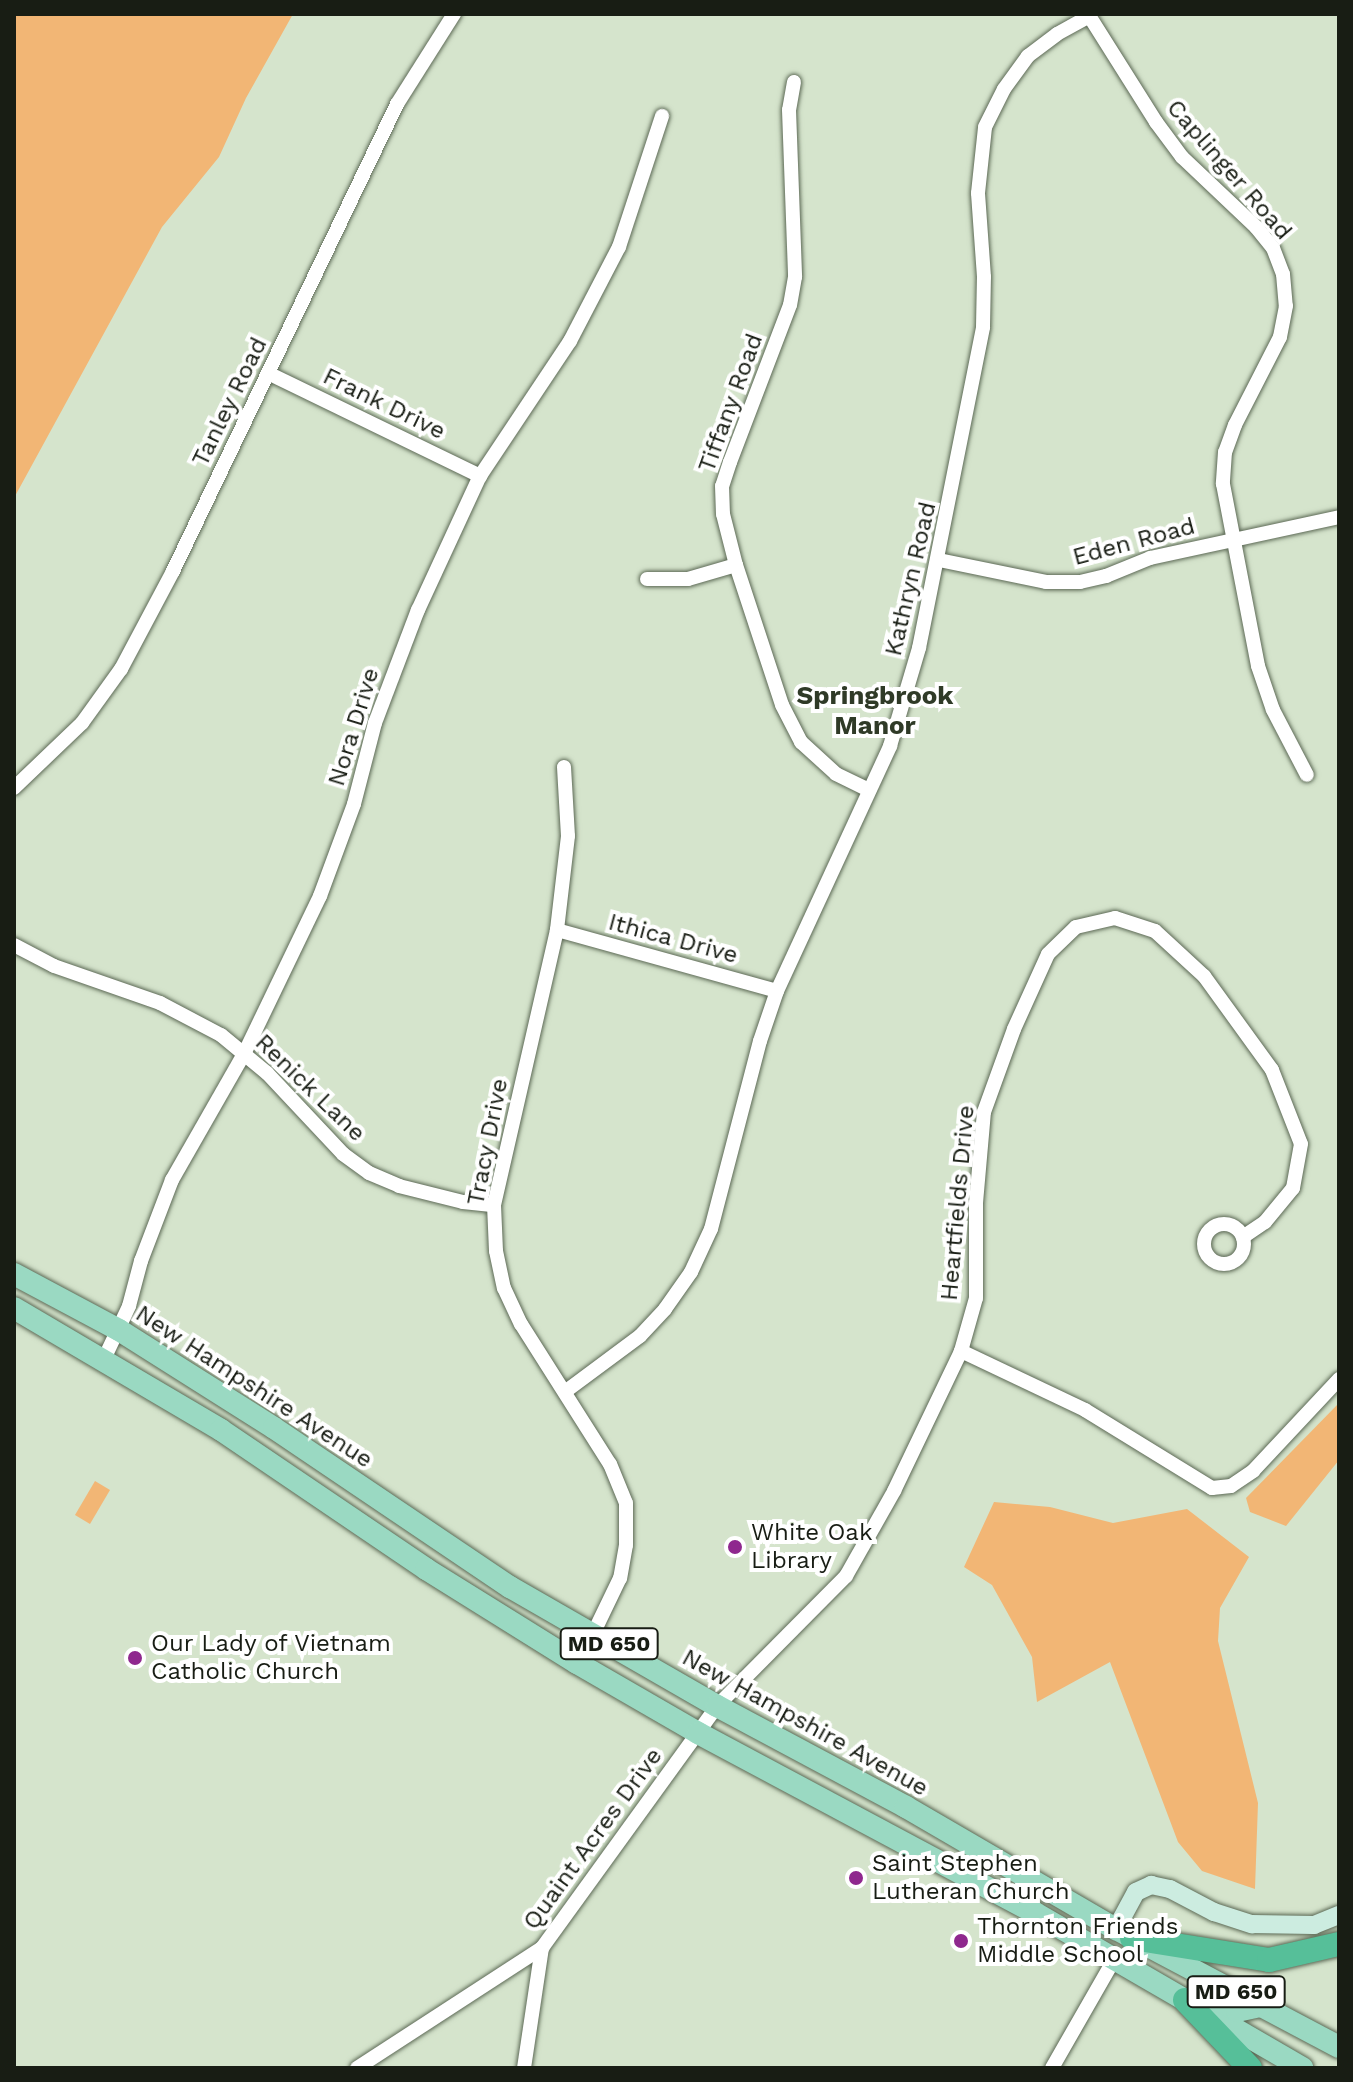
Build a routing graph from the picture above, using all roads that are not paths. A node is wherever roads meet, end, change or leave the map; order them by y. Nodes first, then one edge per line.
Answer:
1 (454, 14) edge
2 (1088, 15) edge
3 (794, 82) dead end
4 (662, 116) dead end
5 (268, 373) junction
6 (480, 476) junction
7 (1339, 517) edge
8 (1231, 539) junction
9 (939, 560) junction
10 (736, 565) junction
11 (647, 579) dead end
12 (564, 767) dead end
13 (1307, 775) dead end
14 (14, 788) edge
15 (867, 789) junction
16 (557, 930) junction
17 (14, 945) edge
18 (777, 991) junction
19 (244, 1054) junction
20 (494, 1205) junction
21 (1243, 1237) dead end
22 (14, 1274) edge
23 (14, 1308) edge
24 (119, 1330) junction
25 (961, 1351) junction
26 (104, 1359) junction
27 (1339, 1379) edge
28 (566, 1391) junction
29 (426, 1532) junction
30 (409, 1558) junction
31 (593, 1634) junction
32 (717, 1706) junction
33 (698, 1733) junction
34 (1035, 1913) junction
35 (1339, 1915) edge
36 (1124, 1934) junction
37 (1339, 1944) edge
38 (542, 1948) junction
39 (1115, 1958) junction
40 (1185, 2000) junction
41 (1261, 2006) junction
42 (1339, 2047) edge
43 (357, 2068) edge
44 (524, 2068) edge
45 (1052, 2068) edge
46 (1250, 2068) edge
47 (1302, 2068) edge

1 - 5 street, Tanley Road
2 - 8 street, Caplinger Road
2 - 9 street, Kathryn Road
3 - 10 street, Tiffany Road
4 - 6 street, Nora Drive
5 - 6 street, Frank Drive
5 - 14 street, Tanley Road
6 - 19 street, Nora Drive
7 - 8 street, Eden Road
8 - 9 street, Eden Road
8 - 13 street, Caplinger Road
9 - 15 street, Kathryn Road
10 - 11 street
10 - 15 street, Tiffany Road
12 - 16 street, Tracy Drive
15 - 18 street, Kathryn Road
16 - 18 street, Ithica Drive
16 - 20 street, Tracy Drive
17 - 19 street, Renick Lane
18 - 28 street, Kathryn Road
19 - 20 street, Renick Lane
19 - 24 street, Nora Drive
20 - 28 street, Tracy Drive
21 - 25 street, Heartfields Drive
22 - 24 main road, New Hampshire Avenue / MD 650
23 - 26 main road, MD 650
24 - 26 street, Nora Drive
24 - 29 main road, New Hampshire Avenue / MD 650
25 - 27 street
25 - 32 street, Heartfields Drive
26 - 30 main road, MD 650
28 - 31 street, Tracy Drive
29 - 30 main road
29 - 31 main road, New Hampshire Avenue / MD 650
30 - 33 main road, MD 650
31 - 32 main road, New Hampshire Avenue / MD 650
32 - 33 street, Heartfields Drive
32 - 36 main road, New Hampshire Avenue / MD 650
33 - 34 main road, MD 650
33 - 38 street, Quaint Acres Drive
34 - 36 main road
34 - 39 main road, MD 650
35 - 36 street
36 - 37 highway
36 - 41 main road, New Hampshire Avenue / MD 650
38 - 43 street, Quaint Acres Drive
38 - 44 street
39 - 40 main road, MD 650
39 - 41 main road
39 - 45 street
40 - 46 highway
40 - 47 main road, MD 650
41 - 42 main road, New Hampshire Avenue / MD 650

